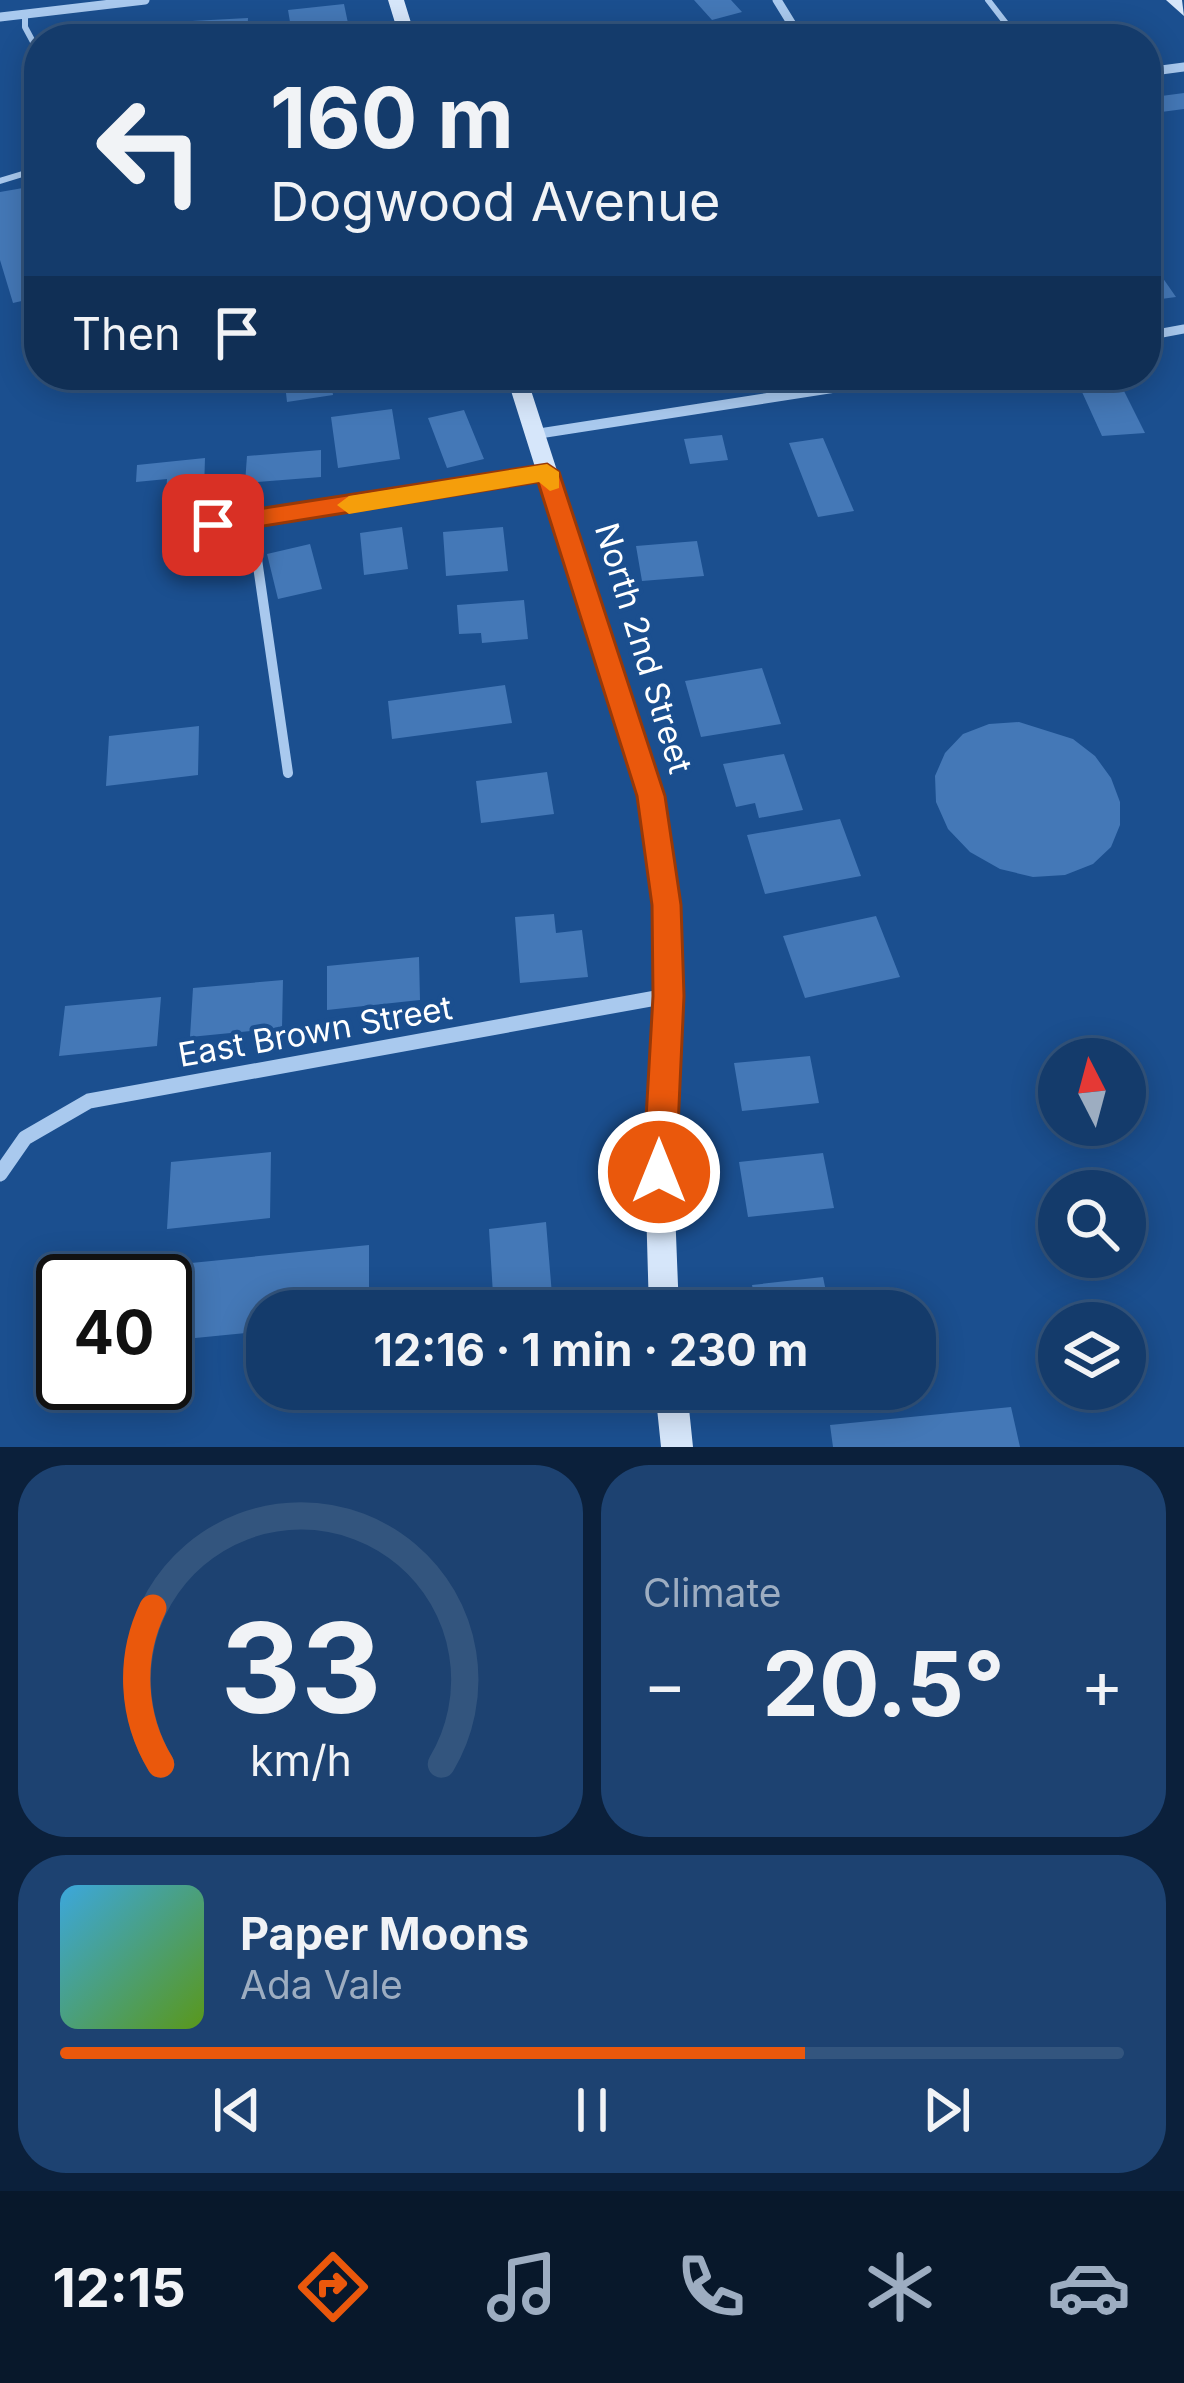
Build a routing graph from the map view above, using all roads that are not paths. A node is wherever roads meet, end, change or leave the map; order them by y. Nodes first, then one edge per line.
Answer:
1 (145, 0) edge
2 (988, 0) edge
3 (1174, 0) edge
4 (1184, 11) edge
5 (25, 14) junction
6 (0, 16) edge
7 (25, 24) edge
8 (1006, 24) edge
9 (521, 390) edge
10 (819, 390) edge
11 (536, 434) junction
12 (547, 472) junction
13 (251, 518) junction
14 (175, 532) dead end
15 (288, 773) dead end
16 (668, 996) junction
17 (0, 1174) edge
18 (663, 1290) edge
19 (673, 1410) edge
20 (676, 1447) edge

1 - 5 street
2 - 8 lane
3 - 4 street
5 - 6 street
5 - 7 lane
9 - 11 street, North 2nd Street
10 - 11 street
11 - 12 street, North 2nd Street
12 - 13 street
12 - 16 street, North 2nd Street
13 - 14 street
13 - 15 street
16 - 17 street, East Brown Street
16 - 18 street, North 2nd Street
19 - 20 street

